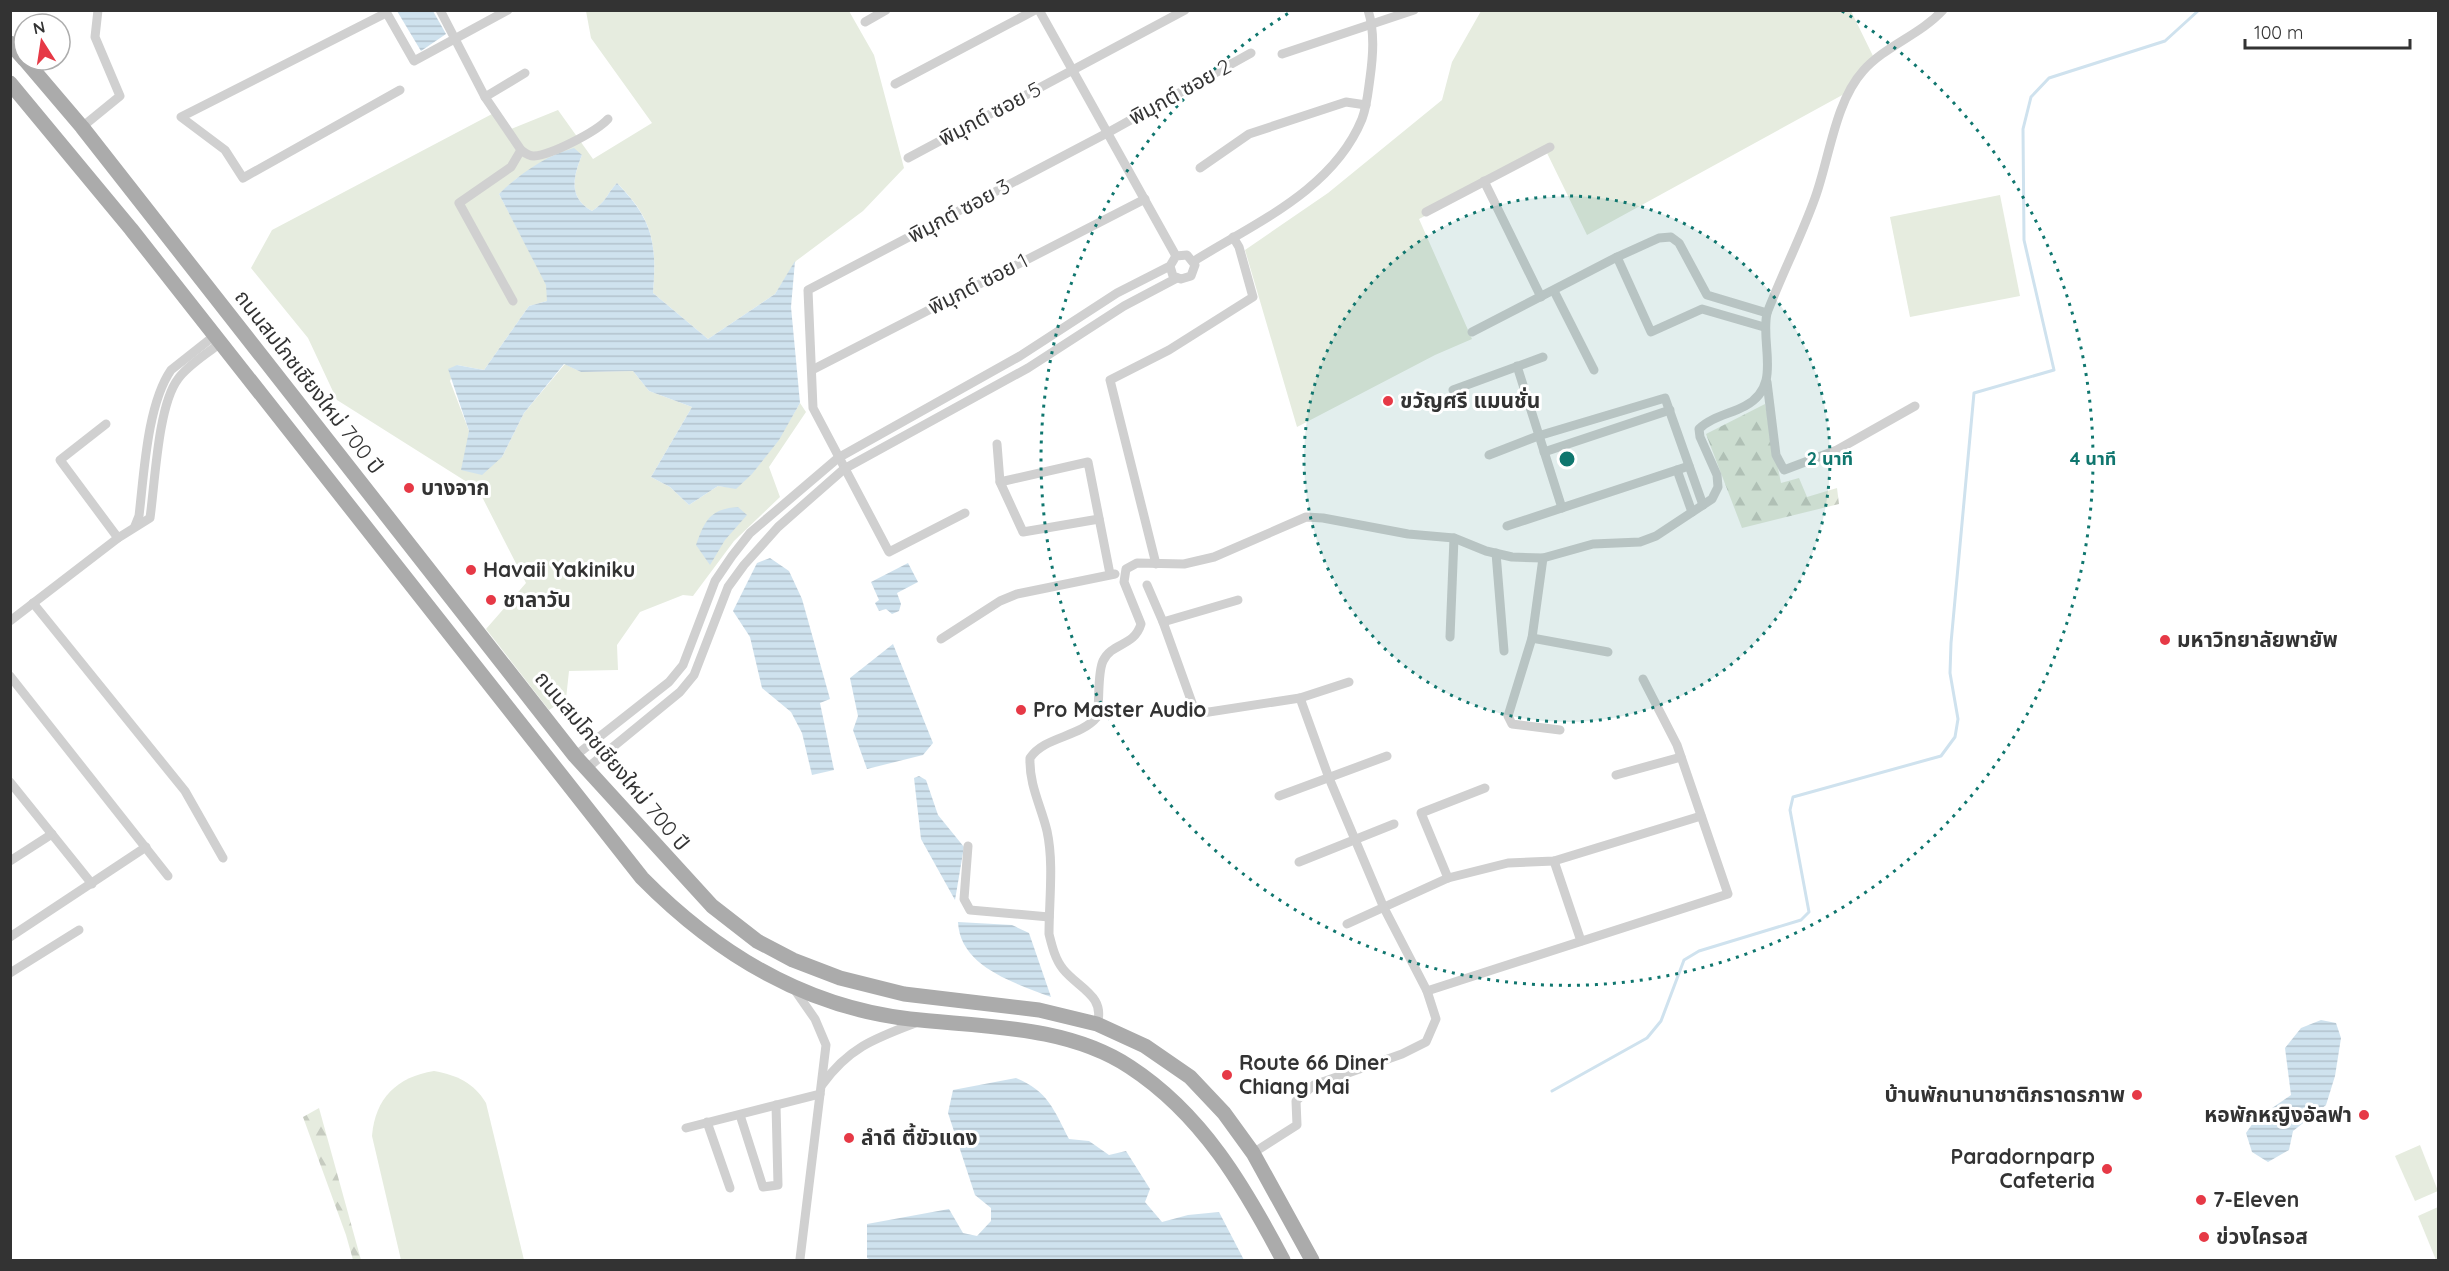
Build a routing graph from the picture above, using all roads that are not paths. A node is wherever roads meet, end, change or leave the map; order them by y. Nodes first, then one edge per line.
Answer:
1 (98, 10) edge
2 (440, 10) edge
3 (508, 10) edge
4 (886, 10) edge
5 (1035, 10) edge
6 (1040, 10) edge
7 (1185, 10) edge
8 (1368, 10) edge
9 (1414, 10) edge
10 (1943, 10) edge
11 (386, 12) edge
12 (865, 22) dead end
13 (1372, 23) junction
14 (454, 38) junction
15 (1251, 53) dead end
16 (1282, 54) dead end
17 (1071, 71) junction
18 (36, 72) edge
19 (525, 73) dead end
20 (10, 83) edge
21 (895, 84) dead end
22 (400, 90) dead end
23 (485, 97) junction
24 (1366, 105) junction
25 (608, 119) dead end
26 (82, 127) junction
27 (1109, 132) junction
28 (1550, 147) dead end
29 (520, 150) junction
30 (908, 158) dead end
31 (1200, 168) dead end
32 (1484, 181) junction
33 (1145, 199) junction
34 (1425, 212) dead end
35 (1233, 237) junction
36 (1176, 256) junction
37 (1617, 257) junction
38 (1194, 261) junction
39 (1170, 266) junction
40 (1177, 278) junction
41 (1554, 291) junction
42 (1541, 297) junction
43 (513, 301) dead end
44 (1767, 313) junction
45 (1764, 327) junction
46 (1061, 329) junction
47 (1472, 332) dead end
48 (217, 340) junction
49 (1069, 341) junction
50 (1544, 357) dead end
51 (1517, 366) junction
52 (812, 370) junction
53 (1594, 370) dead end
54 (1767, 382) junction
55 (1453, 390) dead end
56 (953, 392) junction
57 (960, 405) junction
58 (1915, 406) dead end
59 (1670, 410) junction
60 (106, 424) dead end
61 (1538, 436) junction
62 (997, 444) dead end
63 (1544, 452) junction
64 (1489, 455) dead end
65 (838, 458) junction
66 (1689, 466) junction
67 (844, 469) junction
68 (1677, 470) junction
69 (1000, 482) junction
70 (1703, 505) junction
71 (1562, 508) junction
72 (1692, 512) junction
73 (965, 513) dead end
74 (1099, 519) junction
75 (1507, 526) dead end
76 (118, 538) junction
77 (1454, 538) junction
78 (1496, 553) junction
79 (1544, 558) junction
80 (1156, 564) junction
81 (1110, 574) junction
82 (1123, 575) junction
83 (1147, 585) dead end
84 (1238, 600) dead end
85 (33, 603) junction
86 (10, 621) edge
87 (1163, 622) junction
88 (696, 630) junction
89 (710, 635) junction
90 (1450, 637) dead end
91 (1532, 638) junction
92 (941, 639) dead end
93 (1504, 651) dead end
94 (1608, 652) dead end
95 (10, 676) edge
96 (1643, 679) dead end
97 (1349, 682) dead end
98 (1300, 698) junction
99 (1560, 730) dead end
100 (575, 756) junction
101 (1388, 756) dead end
102 (1681, 757) junction
103 (586, 769) junction
104 (1616, 775) dead end
105 (1329, 778) junction
106 (10, 782) edge
107 (1485, 788) dead end
108 (1279, 796) dead end
109 (1701, 816) junction
110 (1394, 824) dead end
111 (52, 834) junction
112 (1357, 840) junction
113 (968, 846) dead end
114 (146, 847) junction
115 (223, 858) dead end
116 (10, 861) edge
117 (1554, 861) junction
118 (1299, 862) dead end
119 (168, 876) dead end
120 (1448, 878) junction
121 (92, 884) junction
122 (1384, 908) junction
123 (1049, 917) junction
124 (1347, 924) dead end
125 (79, 930) dead end
126 (10, 937) edge
127 (1581, 941) junction
128 (10, 973) edge
129 (792, 986) junction
130 (1427, 991) junction
131 (922, 1020) junction
132 (1097, 1023) junction
133 (820, 1090) junction
134 (776, 1105) junction
135 (740, 1115) junction
136 (707, 1122) junction
137 (686, 1128) dead end
138 (1253, 1153) junction
139 (730, 1188) dead end
140 (800, 1259) edge
141 (1283, 1260) edge
142 (1312, 1260) edge

1 - 26 street
2 - 14 street
3 - 14 street
4 - 12 street
5 - 21 street
6 - 17 street
7 - 17 street, พิมุกต์ ซอย 5
8 - 13 street
9 - 13 street
10 - 44 street
11 - 14 street
11 - 22 street
13 - 16 street
13 - 24 street
14 - 23 street
15 - 27 street, พิมุกต์ ซอย 2
17 - 27 street
17 - 30 street, พิมุกต์ ซอย 5
18 - 26 main road, ถนนสมโภชเชียงใหม่ 700 ปี
19 - 23 street
20 - 48 main road
23 - 29 street
24 - 31 street
24 - 35 street
25 - 29 street
26 - 100 main road, ถนนสมโภชเชียงใหม่ 700 ปี
27 - 33 street
27 - 52 street, พิมุกต์ ซอย 3
28 - 32 street
29 - 43 street
32 - 34 street
32 - 42 street
33 - 36 street
33 - 52 street, พิมุกต์ ซอย 1
35 - 38 street
35 - 80 street
36 - 38 street
36 - 39 street
37 - 41 street
37 - 44 street
37 - 45 street
38 - 40 street
39 - 40 street
39 - 46 street
40 - 49 street
41 - 42 street
41 - 53 street
42 - 47 street
44 - 45 street
45 - 54 street
46 - 49 street
46 - 56 street
48 - 76 street
48 - 129 main road
49 - 57 street
50 - 51 street
51 - 55 street
51 - 61 street
52 - 65 street
54 - 58 street
54 - 70 street
56 - 57 street
56 - 65 street
57 - 67 street
59 - 61 street
59 - 63 street
59 - 66 street
60 - 76 street
61 - 63 street
61 - 64 street
62 - 69 street
63 - 71 street
65 - 67 street
65 - 88 street
66 - 68 street
66 - 70 street
67 - 73 street
67 - 89 street
68 - 71 street
68 - 72 street
69 - 74 street
69 - 74 street
70 - 72 street
71 - 75 street
72 - 79 street
74 - 81 street
76 - 85 street
77 - 78 street
77 - 80 street
77 - 90 street
78 - 79 street
78 - 93 street
79 - 91 street
80 - 82 street
81 - 82 street
81 - 92 street
82 - 123 street
83 - 87 street
84 - 87 street
85 - 86 street
85 - 115 street
87 - 98 street
88 - 89 street
88 - 100 street
89 - 103 street
91 - 94 street
91 - 99 street
95 - 114 street
96 - 102 street
97 - 98 street
98 - 105 street
100 - 103 main road, ถนนสมโภชเชียงใหม่ 700 ปี
101 - 105 street
102 - 104 street
102 - 109 street
103 - 132 main road, ถนนสมโภชเชียงใหม่ 700 ปี
105 - 108 street
105 - 112 street
106 - 111 street
107 - 120 street
109 - 117 street
109 - 127 street
110 - 112 street
111 - 116 street
111 - 121 street
112 - 118 street
112 - 122 street
113 - 123 street
114 - 119 street
114 - 121 street
117 - 120 street
117 - 127 street
120 - 122 street
121 - 126 street
122 - 124 street
122 - 130 street
123 - 132 street
125 - 128 street
127 - 130 street
129 - 131 main road
129 - 133 street
130 - 138 street
131 - 133 street
131 - 141 main road
132 - 138 main road, ถนนสมโภชเชียงใหม่ 700 ปี
133 - 134 street
133 - 140 street
134 - 135 street
134 - 135 street
135 - 136 street
136 - 137 street
136 - 139 street
138 - 142 main road, ถนนสมโภชเชียงใหม่ 700 ปี

